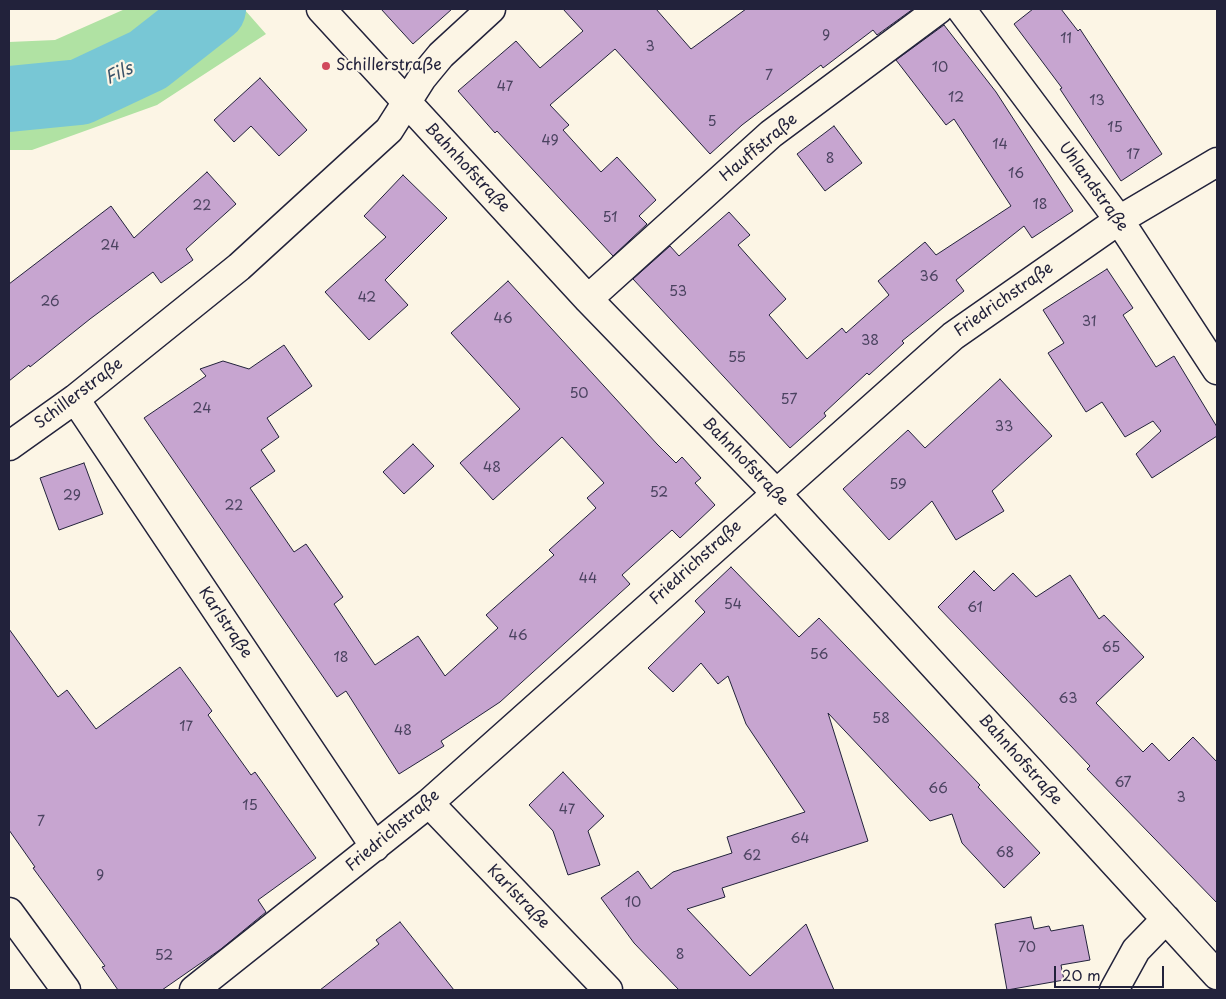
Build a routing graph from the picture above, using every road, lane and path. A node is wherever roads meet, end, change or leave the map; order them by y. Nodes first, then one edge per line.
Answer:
1 (491, 9) edge
2 (939, 9) edge
3 (961, 9) edge
4 (327, 16) edge
5 (408, 104) junction
6 (1217, 162) edge
7 (1119, 220) junction
8 (588, 299) junction
9 (1217, 370) edge
10 (75, 399) junction
11 (9, 446) edge
12 (775, 492) junction
13 (429, 803) junction
14 (375, 847) junction
15 (9, 912) edge
16 (1166, 919) junction
17 (1217, 974) edge
18 (1217, 985) edge
19 (66, 990) edge
20 (194, 990) edge
21 (608, 990) edge
22 (1114, 990) edge
23 (1212, 990) edge

1 - 5 street, Schillerstraße
2 - 8 street, Hauffstraße
3 - 7 street, Uhlandstraße
4 - 5 street, Bahnhofstraße
5 - 8 street, Bahnhofstraße
5 - 10 street, Schillerstraße
6 - 7 street, Friedrichstraße
7 - 9 street, Uhlandstraße
7 - 12 street, Friedrichstraße
8 - 12 street, Bahnhofstraße
10 - 11 street, Schillerstraße
10 - 14 street, Karlstraße
12 - 13 street, Friedrichstraße
12 - 16 street, Bahnhofstraße
13 - 14 street, Friedrichstraße
13 - 21 street, Karlstraße
14 - 20 street, Friedrichstraße
15 - 19 street
16 - 17 street, Bahnhofstraße
16 - 22 street
18 - 23 street

